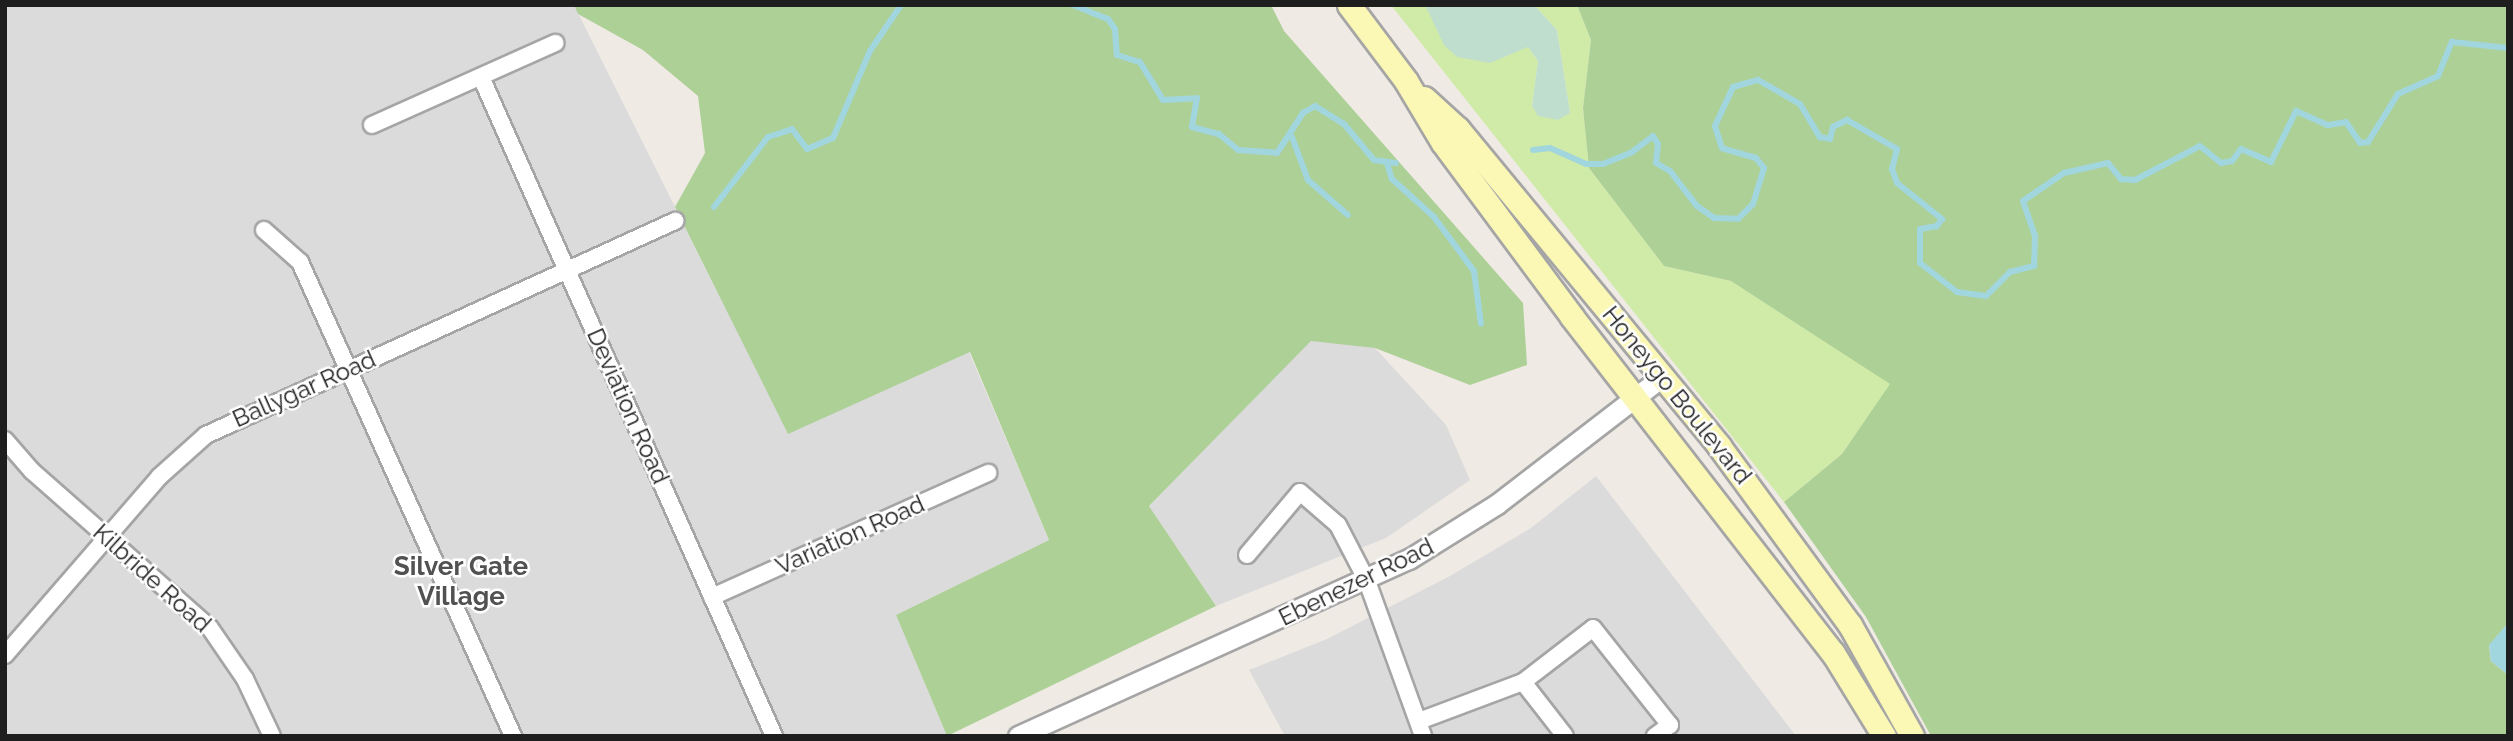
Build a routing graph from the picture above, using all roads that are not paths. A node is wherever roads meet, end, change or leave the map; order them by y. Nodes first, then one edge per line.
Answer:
1 (1349, 5) edge
2 (555, 43) dead end
3 (481, 77) junction
4 (1406, 81) junction
5 (372, 125) dead end
6 (676, 221) dead end
7 (264, 230) dead end
8 (567, 270) junction
9 (348, 369) junction
10 (1663, 376) junction
11 (1636, 398) junction
12 (5, 440) edge
13 (988, 473) dead end
14 (107, 537) junction
15 (1247, 555) dead end
16 (1367, 581) junction
17 (712, 597) junction
18 (5, 655) edge
19 (1523, 682) junction
20 (1421, 728) edge
21 (272, 736) edge
22 (513, 736) edge
23 (774, 736) edge
24 (1018, 736) edge
25 (1565, 736) edge
26 (1655, 736) edge
27 (1884, 736) edge
28 (1912, 736) edge

1 - 4 main road, Honeygo Boulevard
2 - 3 street
3 - 5 street
3 - 8 street, Deviation Road
4 - 10 main road, Honeygo Boulevard
4 - 11 main road, Honeygo Boulevard
6 - 8 street, Ballygar Road
7 - 9 street
8 - 9 street, Ballygar Road
8 - 17 street, Deviation Road
9 - 14 street, Ballygar Road
9 - 22 street
10 - 11 street, Ebenezer Road
10 - 28 main road, Honeygo Boulevard
11 - 16 street, Ebenezer Road
11 - 27 main road, Honeygo Boulevard
12 - 14 street, Kilbride Road
13 - 17 street, Variation Road
14 - 18 street, Ballygar Road
14 - 21 street, Kilbride Road
15 - 16 street
16 - 20 street
16 - 24 street, Ebenezer Road
17 - 23 street, Deviation Road
19 - 20 street
19 - 25 street
19 - 26 street

